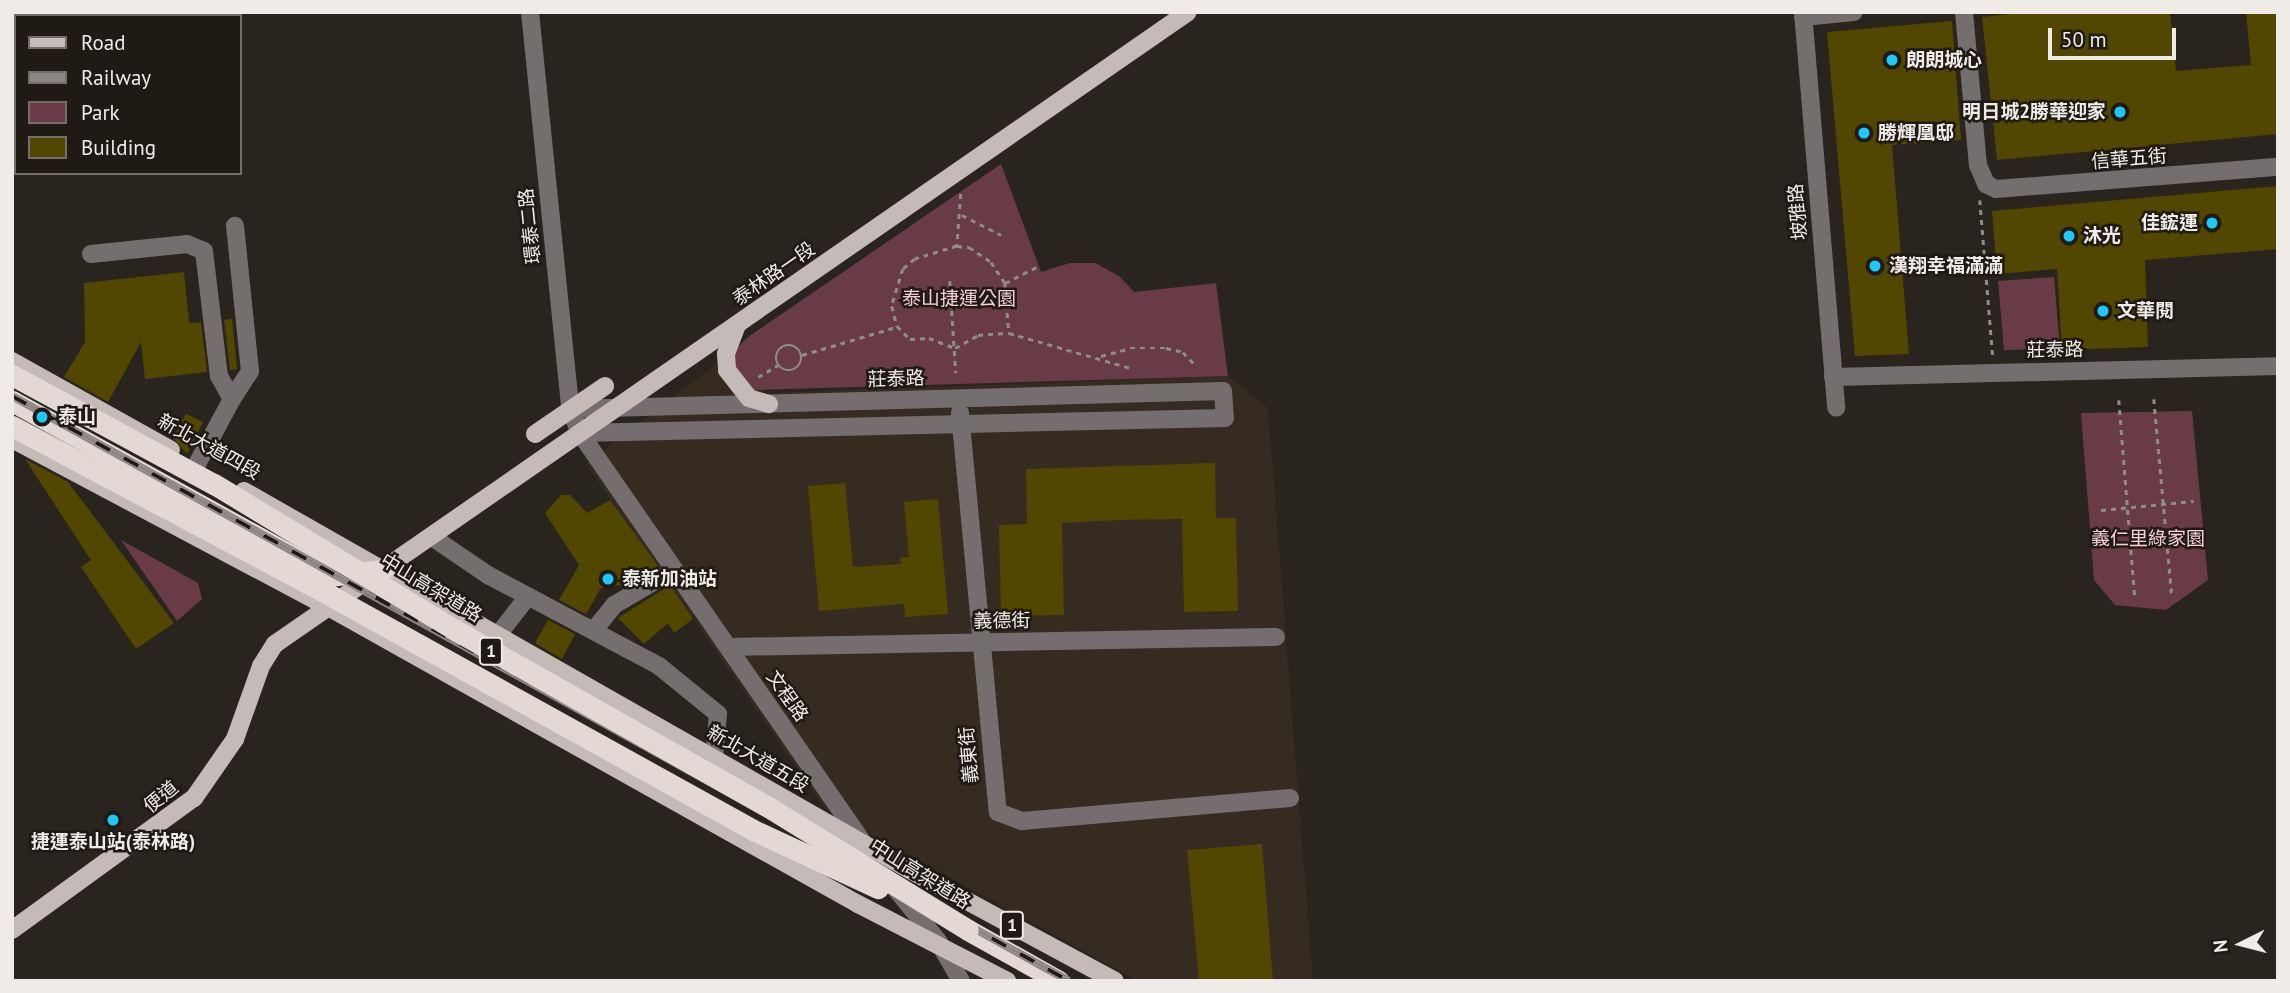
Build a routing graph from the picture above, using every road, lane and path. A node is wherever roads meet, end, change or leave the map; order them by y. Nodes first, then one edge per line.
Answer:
1 (530, 12) edge
2 (1188, 12) edge
3 (1854, 12) edge
4 (1964, 12) edge
5 (1803, 15) edge
6 (1978, 165) junction
7 (2278, 167) edge
8 (961, 194) dead end
9 (962, 215) junction
10 (235, 226) dead end
11 (1001, 235) dead end
12 (957, 246) junction
13 (92, 254) dead end
14 (1036, 267) dead end
15 (950, 281) dead end
16 (1005, 283) junction
17 (737, 325) junction
18 (897, 326) junction
19 (1009, 333) junction
20 (955, 348) junction
21 (802, 355) junction
22 (1101, 356) junction
23 (12, 361) edge
24 (778, 365) junction
25 (1196, 366) dead end
26 (2278, 366) edge
27 (1130, 368) dead end
28 (956, 373) dead end
29 (1994, 373) junction
30 (12, 375) edge
31 (758, 377) dead end
32 (1833, 377) junction
33 (605, 386) dead end
34 (959, 398) junction
35 (232, 399) junction
36 (2154, 399) dead end
37 (2119, 400) dead end
38 (12, 401) edge
39 (769, 404) junction
40 (618, 408) junction
41 (1836, 408) dead end
42 (570, 409) junction
43 (960, 424) junction
44 (12, 426) edge
45 (580, 433) junction
46 (534, 434) dead end
47 (12, 439) edge
48 (197, 464) junction
49 (2194, 501) dead end
50 (2164, 504) junction
51 (2128, 508) junction
52 (2101, 510) dead end
53 (432, 537) junction
54 (383, 570) junction
55 (674, 570) junction
56 (329, 576) junction
57 (528, 596) junction
58 (2172, 596) dead end
59 (2135, 598) dead end
60 (328, 607) junction
61 (594, 630) junction
62 (498, 635) junction
63 (1276, 637) dead end
64 (979, 642) junction
65 (275, 644) joint
66 (728, 647) junction
67 (645, 719) junction
68 (714, 758) junction
69 (615, 769) junction
70 (1290, 798) dead end
71 (864, 844) junction
72 (12, 930) edge
73 (968, 930) junction
74 (938, 941) junction
75 (961, 981) edge
76 (1007, 981) edge
77 (1059, 981) edge
78 (1115, 981) edge

1 - 42 street, 環泰二路
2 - 17 main road, 泰林路一段
3 - 5 street
4 - 6 street
5 - 32 street, 坡雅路
6 - 7 street, 信華五街
6 - 29 path
8 - 9 path
9 - 11 path
9 - 12 path
10 - 35 street
12 - 16 path
12 - 18 path
13 - 35 street
14 - 16 path
15 - 20 path
16 - 19 path
17 - 39 main road
17 - 40 main road, 泰林路一段
18 - 20 path
18 - 21 path
19 - 20 path
19 - 22 path
20 - 28 path
21 - 24 path
21 - 24 path
22 - 25 path
22 - 27 path
23 - 48 main road, 新北大道四段 / 1
24 - 31 path
26 - 29 street, 莊泰路
29 - 32 street, 莊泰路
30 - 73 highway, 中山高架道路 / 1, bridge
32 - 41 street, 坡雅路
33 - 42 main road
34 - 39 street, 莊泰路
34 - 43 street, 義東街
34 - 43 street, 莊泰路
35 - 48 street
36 - 50 path
37 - 51 path
38 - 56 highway
39 - 40 street, 莊泰路
40 - 42 street, 莊泰路
40 - 45 main road, 泰林路一段
42 - 45 street, 環泰二路
42 - 46 main road
43 - 45 street
43 - 64 street, 義東街
44 - 73 highway, 中山高架道路 / 1, bridge
45 - 53 main road, 泰林路一段
45 - 55 street, 文程路
47 - 60 main road, 1
48 - 54 main road, 新北大道四段 / 1
49 - 50 path
50 - 51 path
50 - 58 path
51 - 52 path
51 - 59 path
53 - 54 main road, 泰林路一段
53 - 57 street
54 - 56 highway
54 - 60 main road, 泰林路一段
54 - 62 main road, 新北大道五段 / 1
55 - 61 street
55 - 66 street, 文程路
56 - 60 highway
57 - 61 street
57 - 62 street
60 - 65 main road, 泰林路一段
60 - 69 main road, 1
61 - 68 street
62 - 67 main road, 新北大道五段 / 1
63 - 64 street, 義德街
64 - 66 street, 義德街
64 - 70 street, 義東街
65 - 72 main road, 便道
66 - 71 street, 文程路
67 - 68 main road, 新北大道五段 / 1
67 - 69 main road
68 - 71 main road, 新北大道五段 / 1
69 - 74 main road, 1
71 - 74 street, 文程路
71 - 78 main road, 新北大道五段 / 1
73 - 77 highway, 中山高架道路 / 1
74 - 75 street, 文程路
74 - 76 main road, 1

